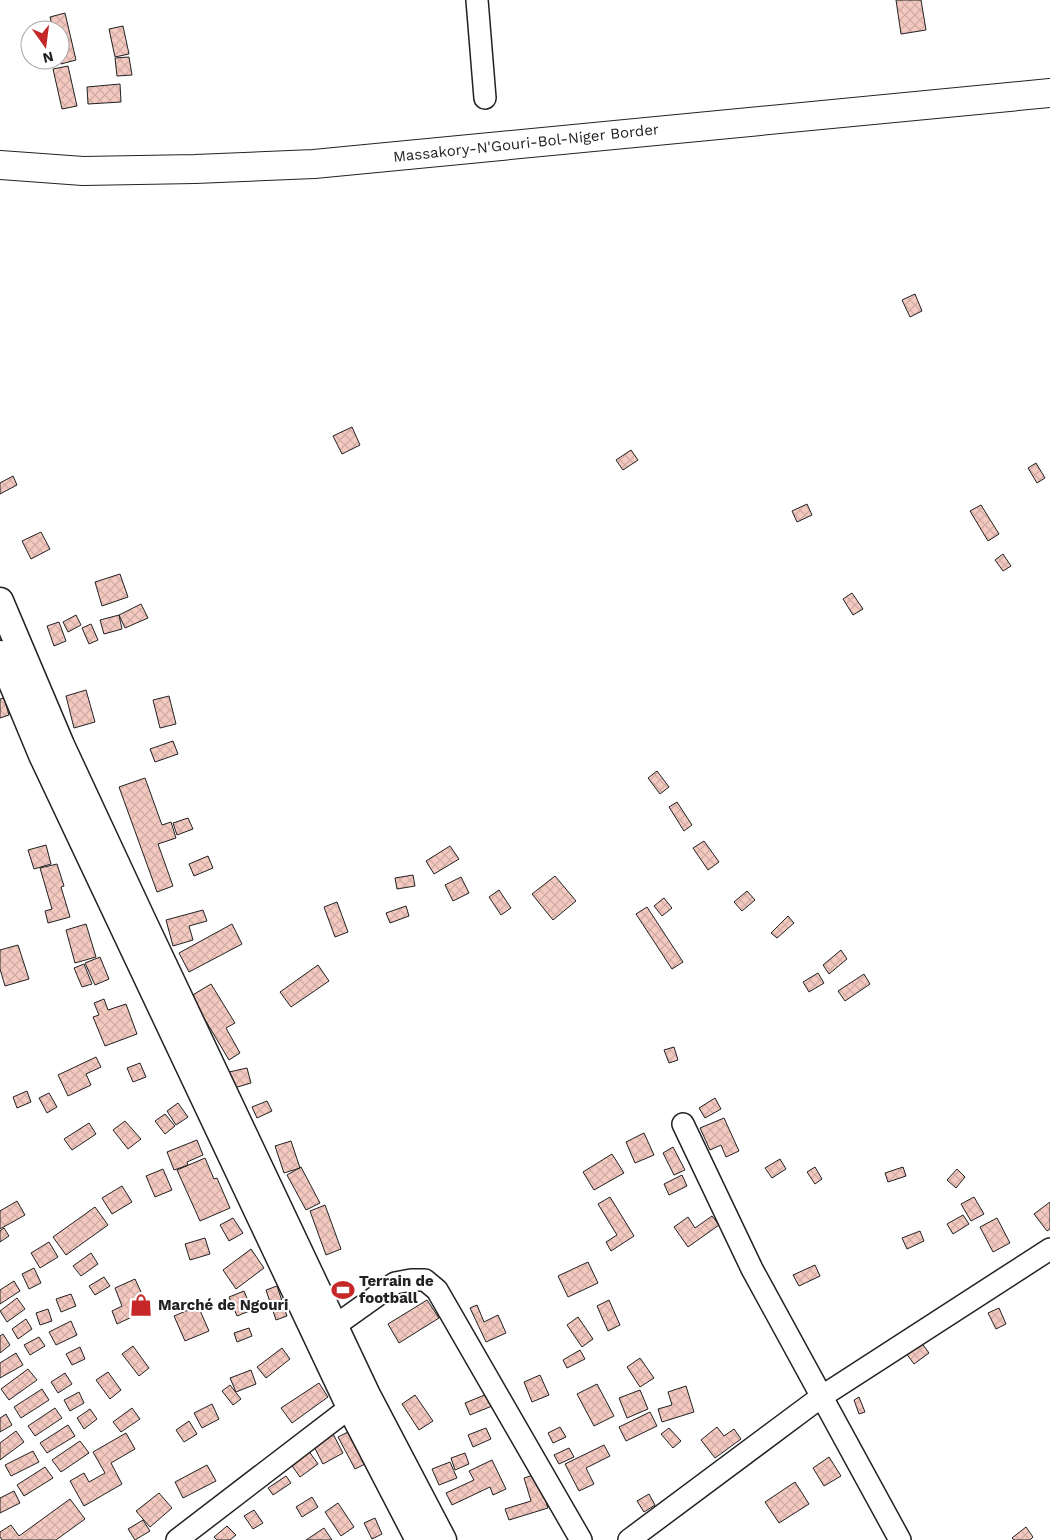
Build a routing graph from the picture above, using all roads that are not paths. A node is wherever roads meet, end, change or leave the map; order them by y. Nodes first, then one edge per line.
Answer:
1 (477, 0) edge
2 (1050, 93) edge
3 (485, 98) dead end
4 (0, 165) edge
5 (0, 601) edge
6 (0, 654) edge
7 (683, 1124) dead end
8 (1050, 1249) edge
9 (326, 1333) junction
10 (821, 1398) junction
11 (358, 1401) junction
12 (177, 1540) edge
13 (419, 1540) edge
14 (443, 1540) edge
15 (581, 1540) edge
16 (629, 1540) edge
17 (900, 1540) edge

1 - 3 street
2 - 4 highway, Massakory-N'Gouri-Bol-Niger Border
5 - 9 main road
6 - 9 main road
7 - 10 street
8 - 10 street
9 - 11 main road
9 - 15 street
10 - 16 street
10 - 17 street
11 - 12 street
11 - 13 main road
11 - 14 main road

